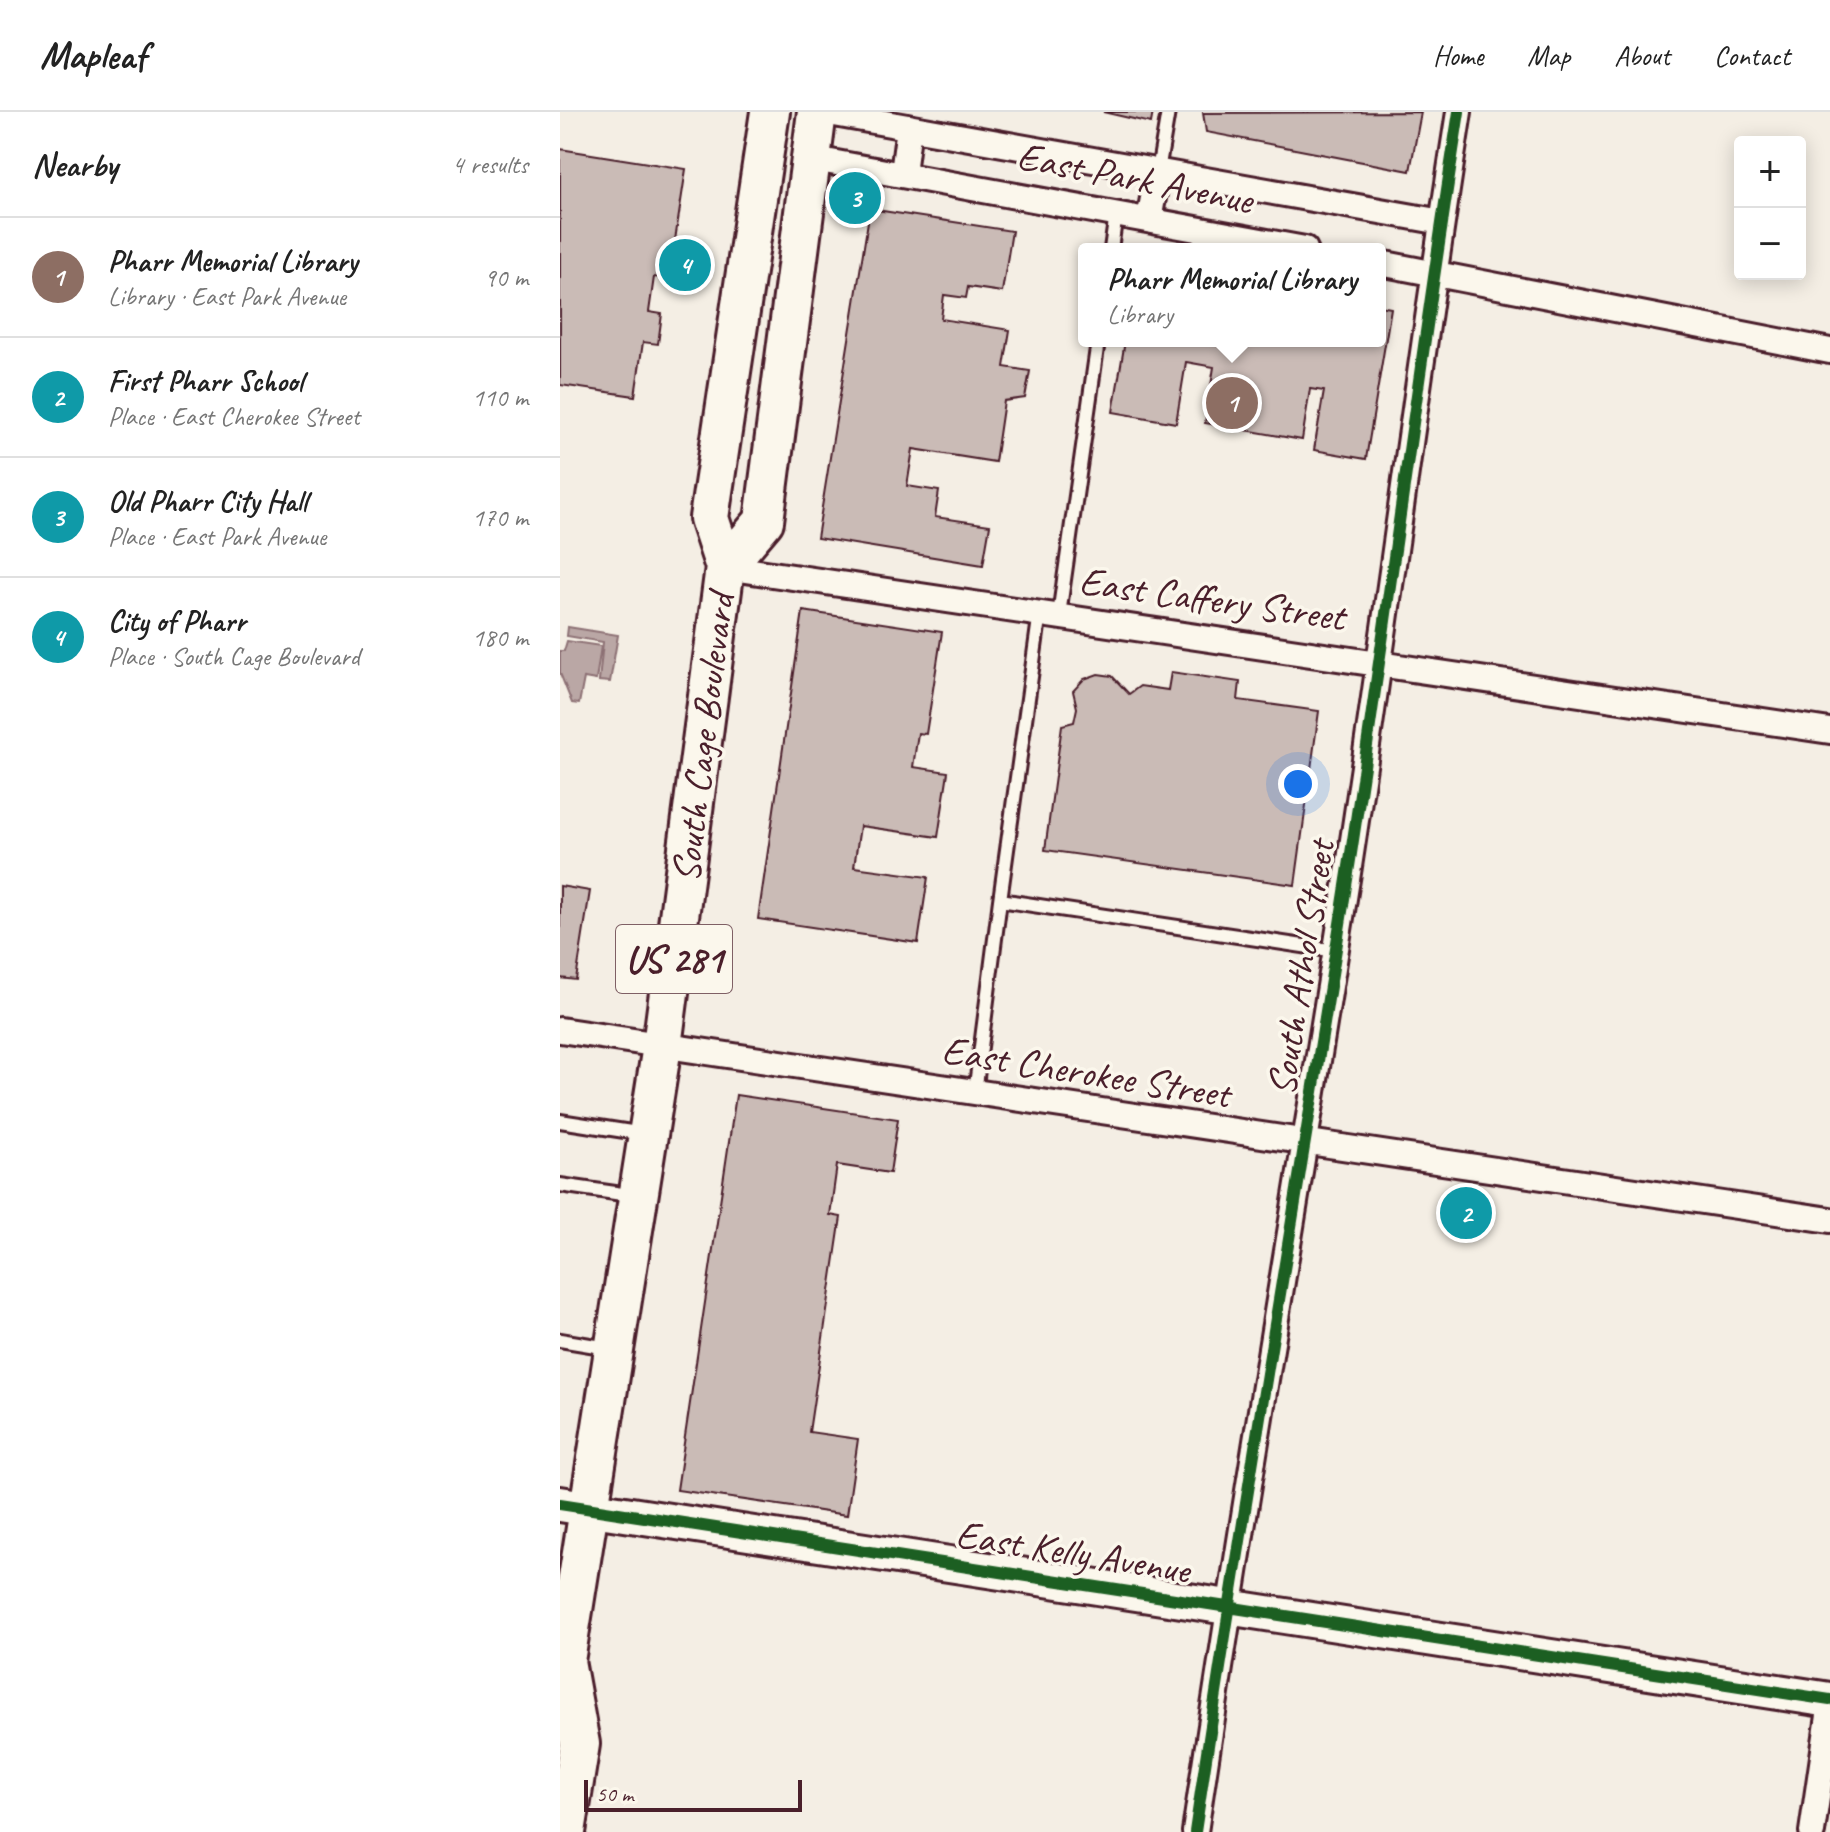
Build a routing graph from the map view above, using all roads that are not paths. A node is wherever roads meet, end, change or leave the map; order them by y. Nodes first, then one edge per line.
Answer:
1 (770, 112) edge
2 (820, 112) edge
3 (1168, 112) edge
4 (1459, 112) edge
5 (909, 127) junction
6 (809, 158) junction
7 (1158, 171) junction
8 (903, 173) junction
9 (1116, 214) junction
10 (1149, 220) junction
11 (1442, 222) junction
12 (1112, 243) edge
13 (1273, 243) edge
14 (1386, 264) edge
15 (1433, 273) junction
16 (1097, 347) edge
17 (1830, 351) edge
18 (725, 567) junction
19 (1050, 614) junction
20 (1381, 662) junction
21 (1830, 731) edge
22 (1000, 900) junction
23 (1336, 951) junction
24 (560, 1030) edge
25 (662, 1046) junction
26 (975, 1093) junction
27 (560, 1121) edge
28 (649, 1135) junction
29 (1306, 1144) junction
30 (560, 1185) edge
31 (639, 1197) junction
32 (1830, 1220) edge
33 (560, 1340) edge
34 (615, 1349) junction
35 (575, 1506) edge
36 (1228, 1608) junction
37 (562, 1665) edge
38 (1830, 1700) edge
39 (1830, 1709) edge
40 (566, 1832) edge
41 (1195, 1832) edge
42 (1812, 1832) edge

1 - 18 main road
2 - 5 street, East Park Avenue
2 - 6 main road, South Cage Boulevard
3 - 7 lane
4 - 11 street, South Athol Street
5 - 7 street, East Park Avenue
5 - 8 street
6 - 8 street, East Park Avenue
6 - 18 main road, South Cage Boulevard
7 - 10 street
7 - 11 street, East Park Avenue
8 - 9 street, East Park Avenue
9 - 10 street, East Park Avenue
9 - 12 lane
10 - 13 street, East Park Avenue
11 - 15 street, South Athol Street
14 - 15 street
15 - 17 street
15 - 20 street, South Athol Street
16 - 19 lane
18 - 19 street, East Caffery Street
18 - 25 main road, South Cage Boulevard / US 281
19 - 20 street, East Caffery Street
19 - 22 lane
20 - 21 street, East Caffery Street
20 - 23 street, South Athol Street
22 - 23 lane
22 - 26 lane
23 - 29 street, South Athol Street
24 - 25 street, East Cherokee Street
25 - 26 street, East Cherokee Street
25 - 28 main road, South Cage Boulevard / US 281
26 - 29 street, East Cherokee Street
27 - 28 lane
28 - 31 main road, South Cage Boulevard / US 281
29 - 32 street, East Cherokee Street
29 - 36 street, South Athol Street
30 - 31 lane
31 - 34 main road, South Cage Boulevard / US 281
33 - 34 lane
34 - 35 main road, South Cage Boulevard / US 281
35 - 36 street, East Kelly Avenue
35 - 37 main road, South Cage Boulevard / US 281
36 - 38 street, East Kelly Avenue
36 - 41 street, South Athol Street
37 - 40 main road, South Cage Boulevard / US 281
39 - 42 street

